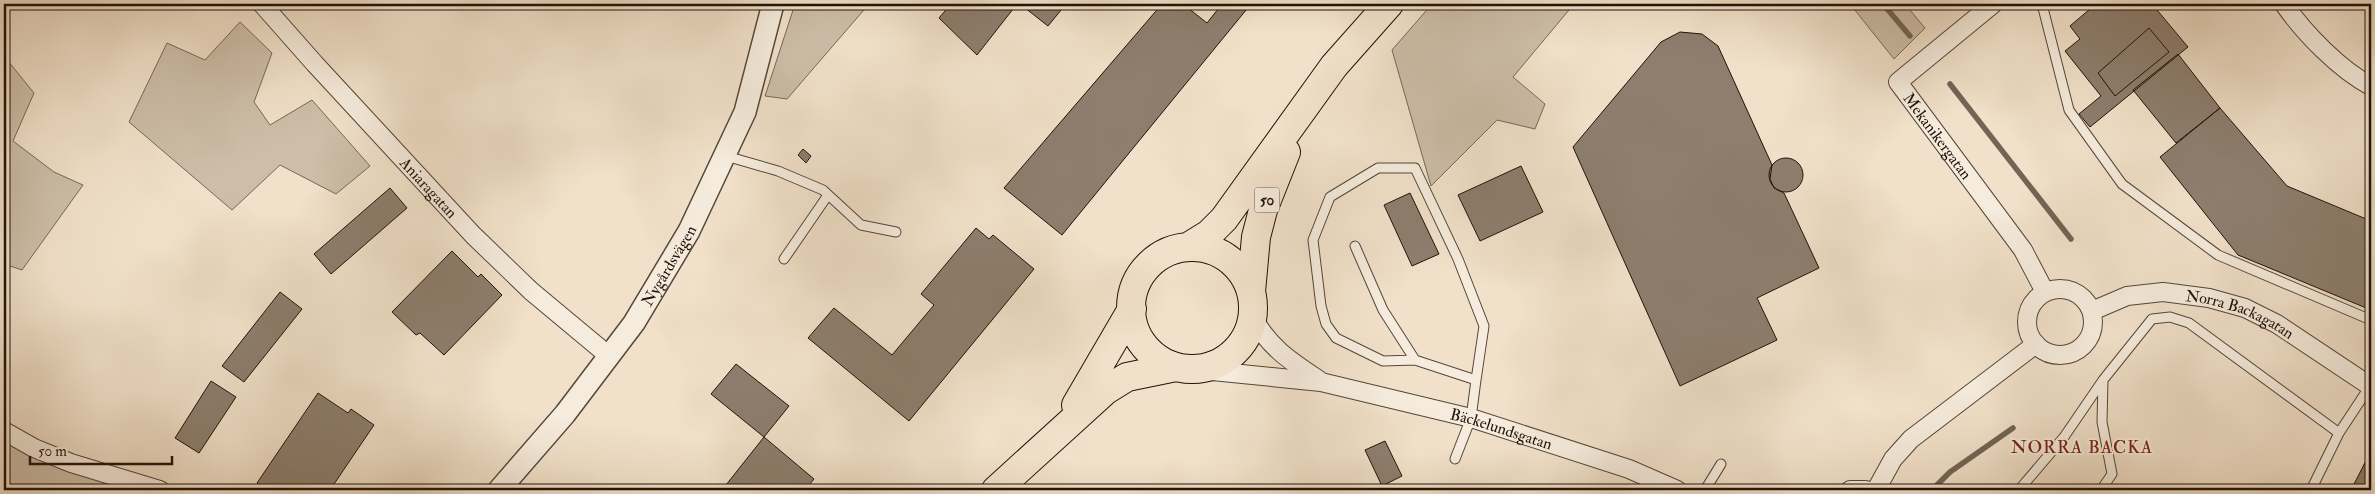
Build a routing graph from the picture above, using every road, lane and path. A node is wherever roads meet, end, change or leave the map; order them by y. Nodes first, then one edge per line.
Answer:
1 (262, 4) edge
2 (773, 4) edge
3 (1388, 4) edge
4 (1993, 4) edge
5 (2042, 4) edge
6 (2284, 4) edge
7 (2371, 86) edge
8 (1301, 113) junction
9 (726, 156) junction
10 (828, 195) junction
11 (896, 232) dead end
12 (1354, 246) dead end
13 (1188, 247) junction
14 (784, 259) dead end
15 (2045, 292) junction
16 (1252, 304) junction
17 (1132, 309) junction
18 (2092, 311) junction
19 (2371, 320) edge
20 (2036, 344) junction
21 (609, 356) junction
22 (1415, 360) junction
23 (1184, 368) junction
24 (1476, 380) junction
25 (2103, 380) junction
26 (1321, 382) junction
27 (2371, 385) edge
28 (1471, 418) junction
29 (4, 431) edge
30 (1059, 431) junction
31 (2339, 433) junction
32 (1455, 459) dead end
33 (1721, 464) dead end
34 (160, 490) edge
35 (499, 490) edge
36 (996, 490) edge
37 (1677, 490) edge
38 (1705, 490) edge
39 (1850, 490) edge
40 (1866, 490) edge
41 (1876, 490) edge
42 (2019, 490) edge
43 (2101, 490) edge
44 (2310, 490) edge

1 - 21 street, Aniaragatan
2 - 9 street, Nygårdsvägen
3 - 8 highway, 50
4 - 15 street, Mekanikergatan
5 - 19 lane
6 - 7 street
8 - 13 highway, 50
8 - 16 highway, 50
9 - 10 lane
9 - 21 street, Nygårdsvägen
10 - 11 lane
10 - 14 lane
12 - 22 lane
13 - 16 highway
13 - 17 highway
15 - 18 street
15 - 20 street
16 - 23 highway
16 - 26 street, Bäckelundsgatan
17 - 23 highway
17 - 30 highway
18 - 20 street
18 - 27 street, Norra Backagatan
20 - 41 street
21 - 35 street, Nygårdsvägen
22 - 24 lane
22 - 24 lane
23 - 26 street, Bäckelundsgatan
23 - 30 highway
24 - 28 lane
25 - 31 lane
25 - 42 lane
25 - 43 lane
26 - 28 street, Bäckelundsgatan
27 - 31 lane
28 - 32 lane
28 - 37 street, Bäckelundsgatan
29 - 34 street
30 - 36 highway
31 - 44 lane
33 - 38 lane
39 - 40 street

